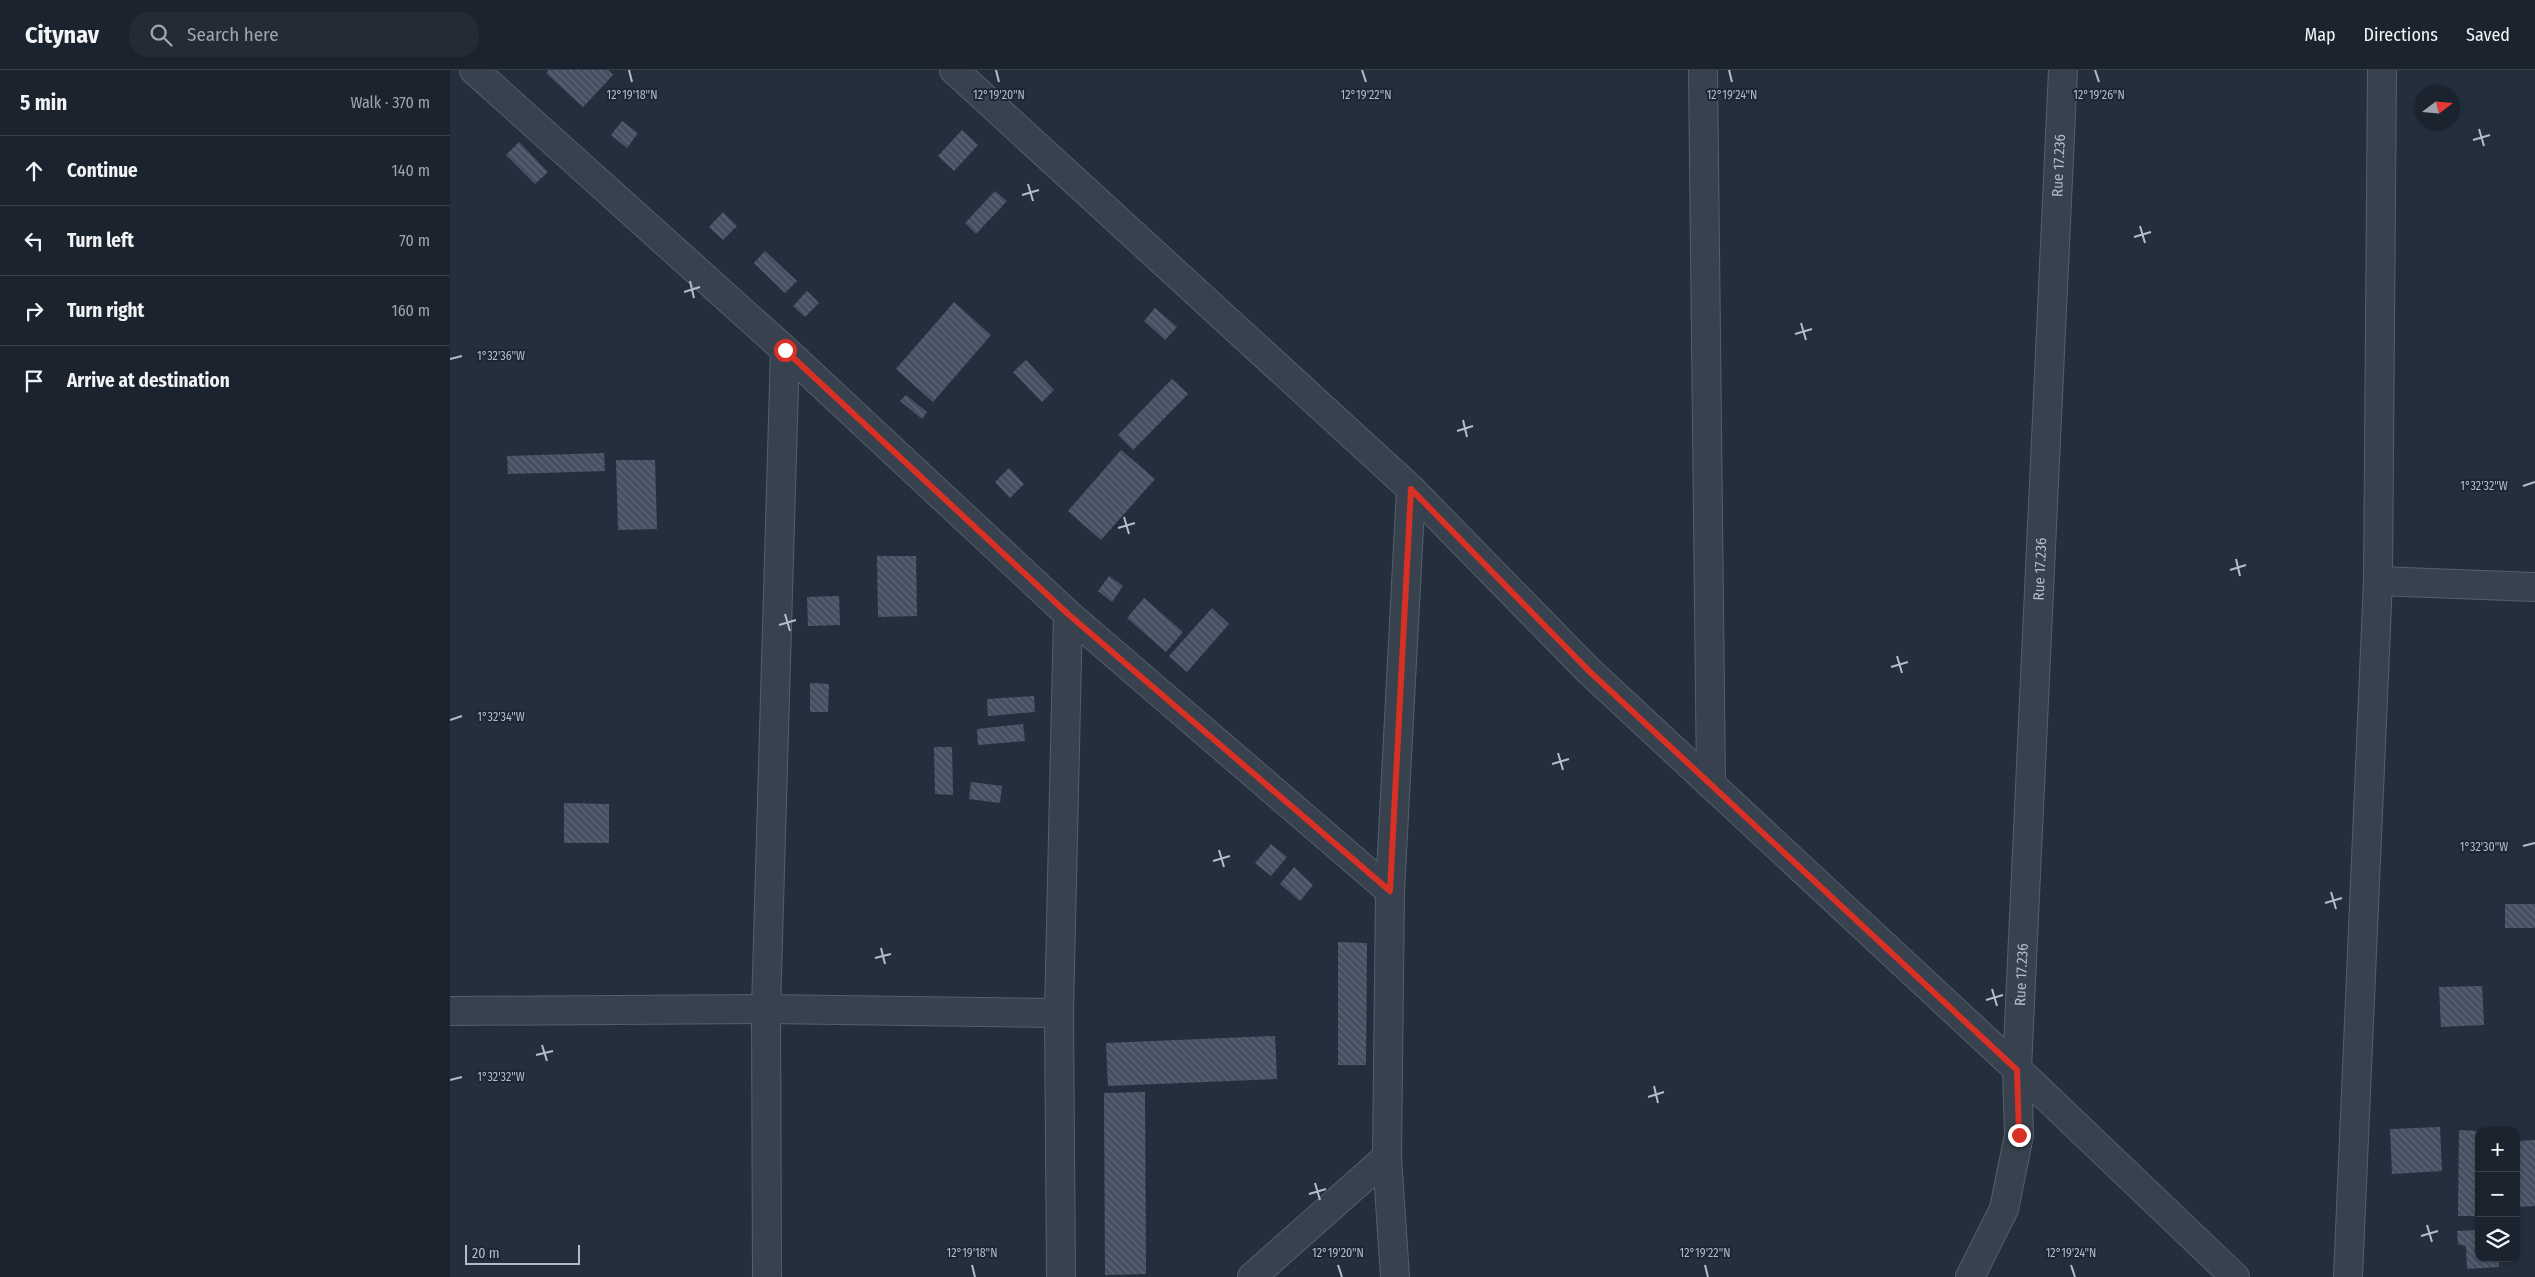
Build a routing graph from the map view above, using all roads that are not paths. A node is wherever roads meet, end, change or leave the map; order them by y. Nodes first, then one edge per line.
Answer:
1 (474, 70) edge
2 (954, 70) edge
3 (1703, 70) edge
4 (2062, 70) edge
5 (2382, 70) edge
6 (785, 350) junction
7 (1411, 489) junction
8 (2378, 581) junction
9 (2535, 587) edge
10 (1068, 614) junction
11 (1710, 785) junction
12 (1390, 891) junction
13 (766, 1008) junction
14 (450, 1011) edge
15 (1059, 1013) junction
16 (2017, 1070) junction
17 (1387, 1157) junction
18 (767, 1277) edge
19 (1061, 1277) edge
20 (1252, 1277) edge
21 (1395, 1277) edge
22 (1970, 1277) edge
23 (2235, 1277) edge
24 (2348, 1277) edge

1 - 6 street
2 - 7 street
3 - 11 street
4 - 16 street, Rue 17.236
5 - 8 street
6 - 10 street
6 - 13 street
7 - 11 street
7 - 12 street
8 - 9 street
8 - 24 street
10 - 12 street
10 - 15 street
11 - 16 street
12 - 17 street
13 - 14 street
13 - 15 street
13 - 18 street
15 - 19 street
16 - 22 street, Rue 17.236
16 - 23 street
17 - 20 street
17 - 21 street

